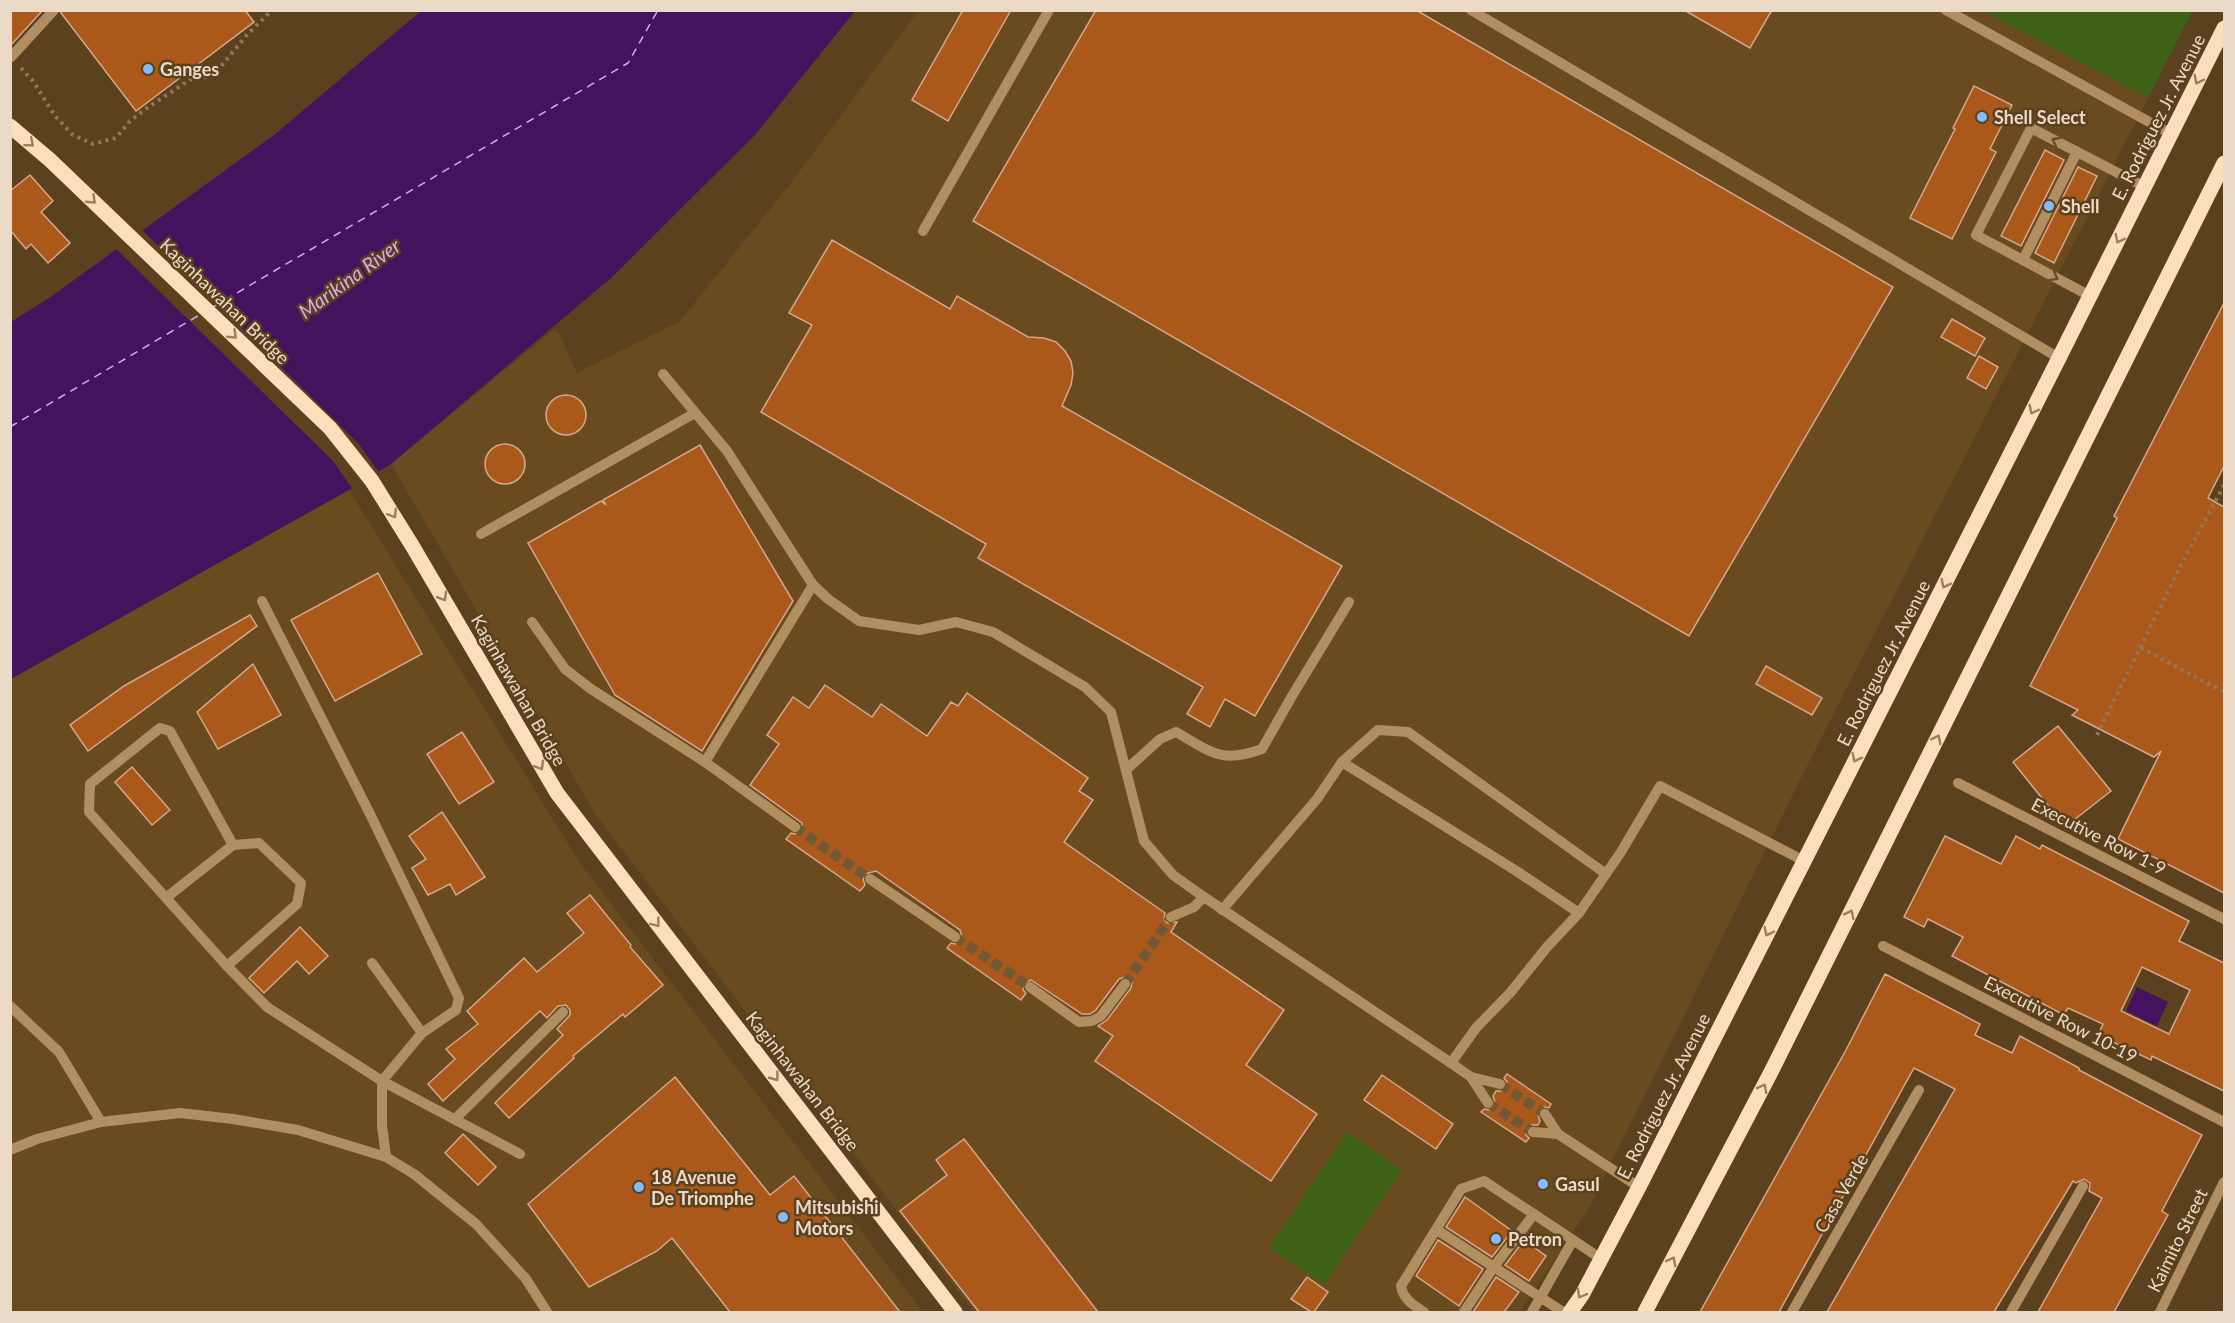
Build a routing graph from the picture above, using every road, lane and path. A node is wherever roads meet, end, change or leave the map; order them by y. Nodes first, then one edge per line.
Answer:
1 (54, 10) edge
2 (272, 10) edge
3 (1049, 10) edge
4 (1471, 10) edge
5 (1946, 10) edge
6 (2224, 28) edge
7 (10, 57) edge
8 (10, 126) edge
9 (2171, 134) junction
10 (2077, 152) junction
11 (2224, 163) edge
12 (2145, 187) junction
13 (923, 231) dead end
14 (2024, 260) junction
15 (2090, 296) junction
16 (2059, 358) junction
17 (663, 374) dead end
18 (695, 413) junction
19 (2224, 485) edge
20 (480, 534) dead end
21 (813, 585) junction
22 (262, 601) dead end
23 (1349, 602) dead end
24 (532, 622) dead end
25 (2141, 648) junction
26 (2224, 692) edge
27 (2097, 735) dead end
28 (705, 762) junction
29 (1342, 762) junction
30 (1127, 770) junction
31 (1958, 783) dead end
32 (795, 827) tunnel mouth
33 (233, 845) junction
34 (1804, 861) junction
35 (1606, 874) junction
36 (870, 879) tunnel mouth
37 (167, 897) junction
38 (1204, 897) junction
39 (1222, 910) junction
40 (1579, 913) junction
41 (1171, 917) tunnel mouth
42 (2224, 919) edge
43 (955, 937) tunnel mouth
44 (1883, 946) dead end
45 (372, 963) dead end
46 (227, 966) junction
47 (1125, 984) tunnel mouth
48 (1030, 987) tunnel mouth
49 (10, 1006) edge
50 (563, 1012) dead end
51 (422, 1033) junction
52 (1451, 1063) junction
53 (1471, 1077) junction
54 (382, 1081) junction
55 (1500, 1084) tunnel mouth
56 (1919, 1090) dead end
57 (1488, 1103) tunnel mouth
58 (1545, 1114) tunnel mouth
59 (455, 1119) junction
60 (101, 1122) junction
61 (2224, 1122) edge
62 (1533, 1132) tunnel mouth
63 (1558, 1134) junction
64 (10, 1150) edge
65 (520, 1154) dead end
66 (386, 1157) junction
67 (2224, 1182) edge
68 (2083, 1186) dead end
69 (1639, 1187) junction
70 (2219, 1204) edge
71 (1534, 1214) junction
72 (1437, 1230) junction
73 (1573, 1240) junction
74 (1600, 1258) junction
75 (1493, 1268) junction
76 (1540, 1298) junction
77 (547, 1312) edge
78 (955, 1312) edge
79 (1424, 1312) edge
80 (1464, 1312) edge
81 (1532, 1312) edge
82 (1563, 1312) edge
83 (1570, 1312) edge
84 (1645, 1312) edge
85 (1792, 1312) edge
86 (2011, 1312) edge
87 (2160, 1312) edge

1 - 7 street
2 - 7 path
3 - 13 street
4 - 16 street
5 - 9 street
6 -> 9 main road, E. Rodriguez Jr. Avenue
8 -> 78 main road, Kaginhawahan Bridge
9 - 12 main road, E. Rodriguez Jr. Avenue
10 - 12 street
10 - 14 street
10 -> 14 street
84 -> 11 main road
12 -> 15 main road, E. Rodriguez Jr. Avenue
14 -> 15 street
15 - 16 main road, E. Rodriguez Jr. Avenue
16 -> 34 main road, E. Rodriguez Jr. Avenue
17 - 18 street
18 - 20 street
18 - 21 street
19 - 25 path
21 - 28 street
21 - 30 street
22 - 51 street
23 - 30 street
24 - 28 street
25 - 26 path
25 - 27 path
28 - 32 street
29 - 35 street
29 - 39 street
29 - 40 street
30 - 38 street
31 - 42 street, Executive Row 1-9
33 - 37 street
33 - 37 street
33 - 46 street
34 - 35 street
34 -> 69 main road, E. Rodriguez Jr. Avenue
35 - 40 street
36 - 43 street
37 - 46 street
38 - 39 street
38 - 41 street
39 - 52 street
40 - 52 street
44 - 61 street, Executive Row 10-19
45 - 51 street
46 - 54 street
47 - 48 street
49 - 60 street
50 - 59 street
51 - 54 street
52 - 53 street
53 - 55 street
53 - 57 street
54 - 59 street
54 - 66 street
56 - 85 street, Casa Verde
58 - 63 street
59 - 65 street
60 - 64 street
60 - 66 street
62 - 63 street
63 - 69 street
66 - 77 street
67 - 70 street, Kaimito Street
68 - 86 street
69 - 74 main road, E. Rodriguez Jr. Avenue
70 - 87 street, Kaimito Street
71 - 72 street
71 - 73 street
71 - 75 street
72 - 75 street
72 - 79 street
73 - 74 street
73 - 76 street
74 -> 83 main road, E. Rodriguez Jr. Avenue
75 - 76 street
75 - 80 street
76 - 81 street
76 - 82 street

